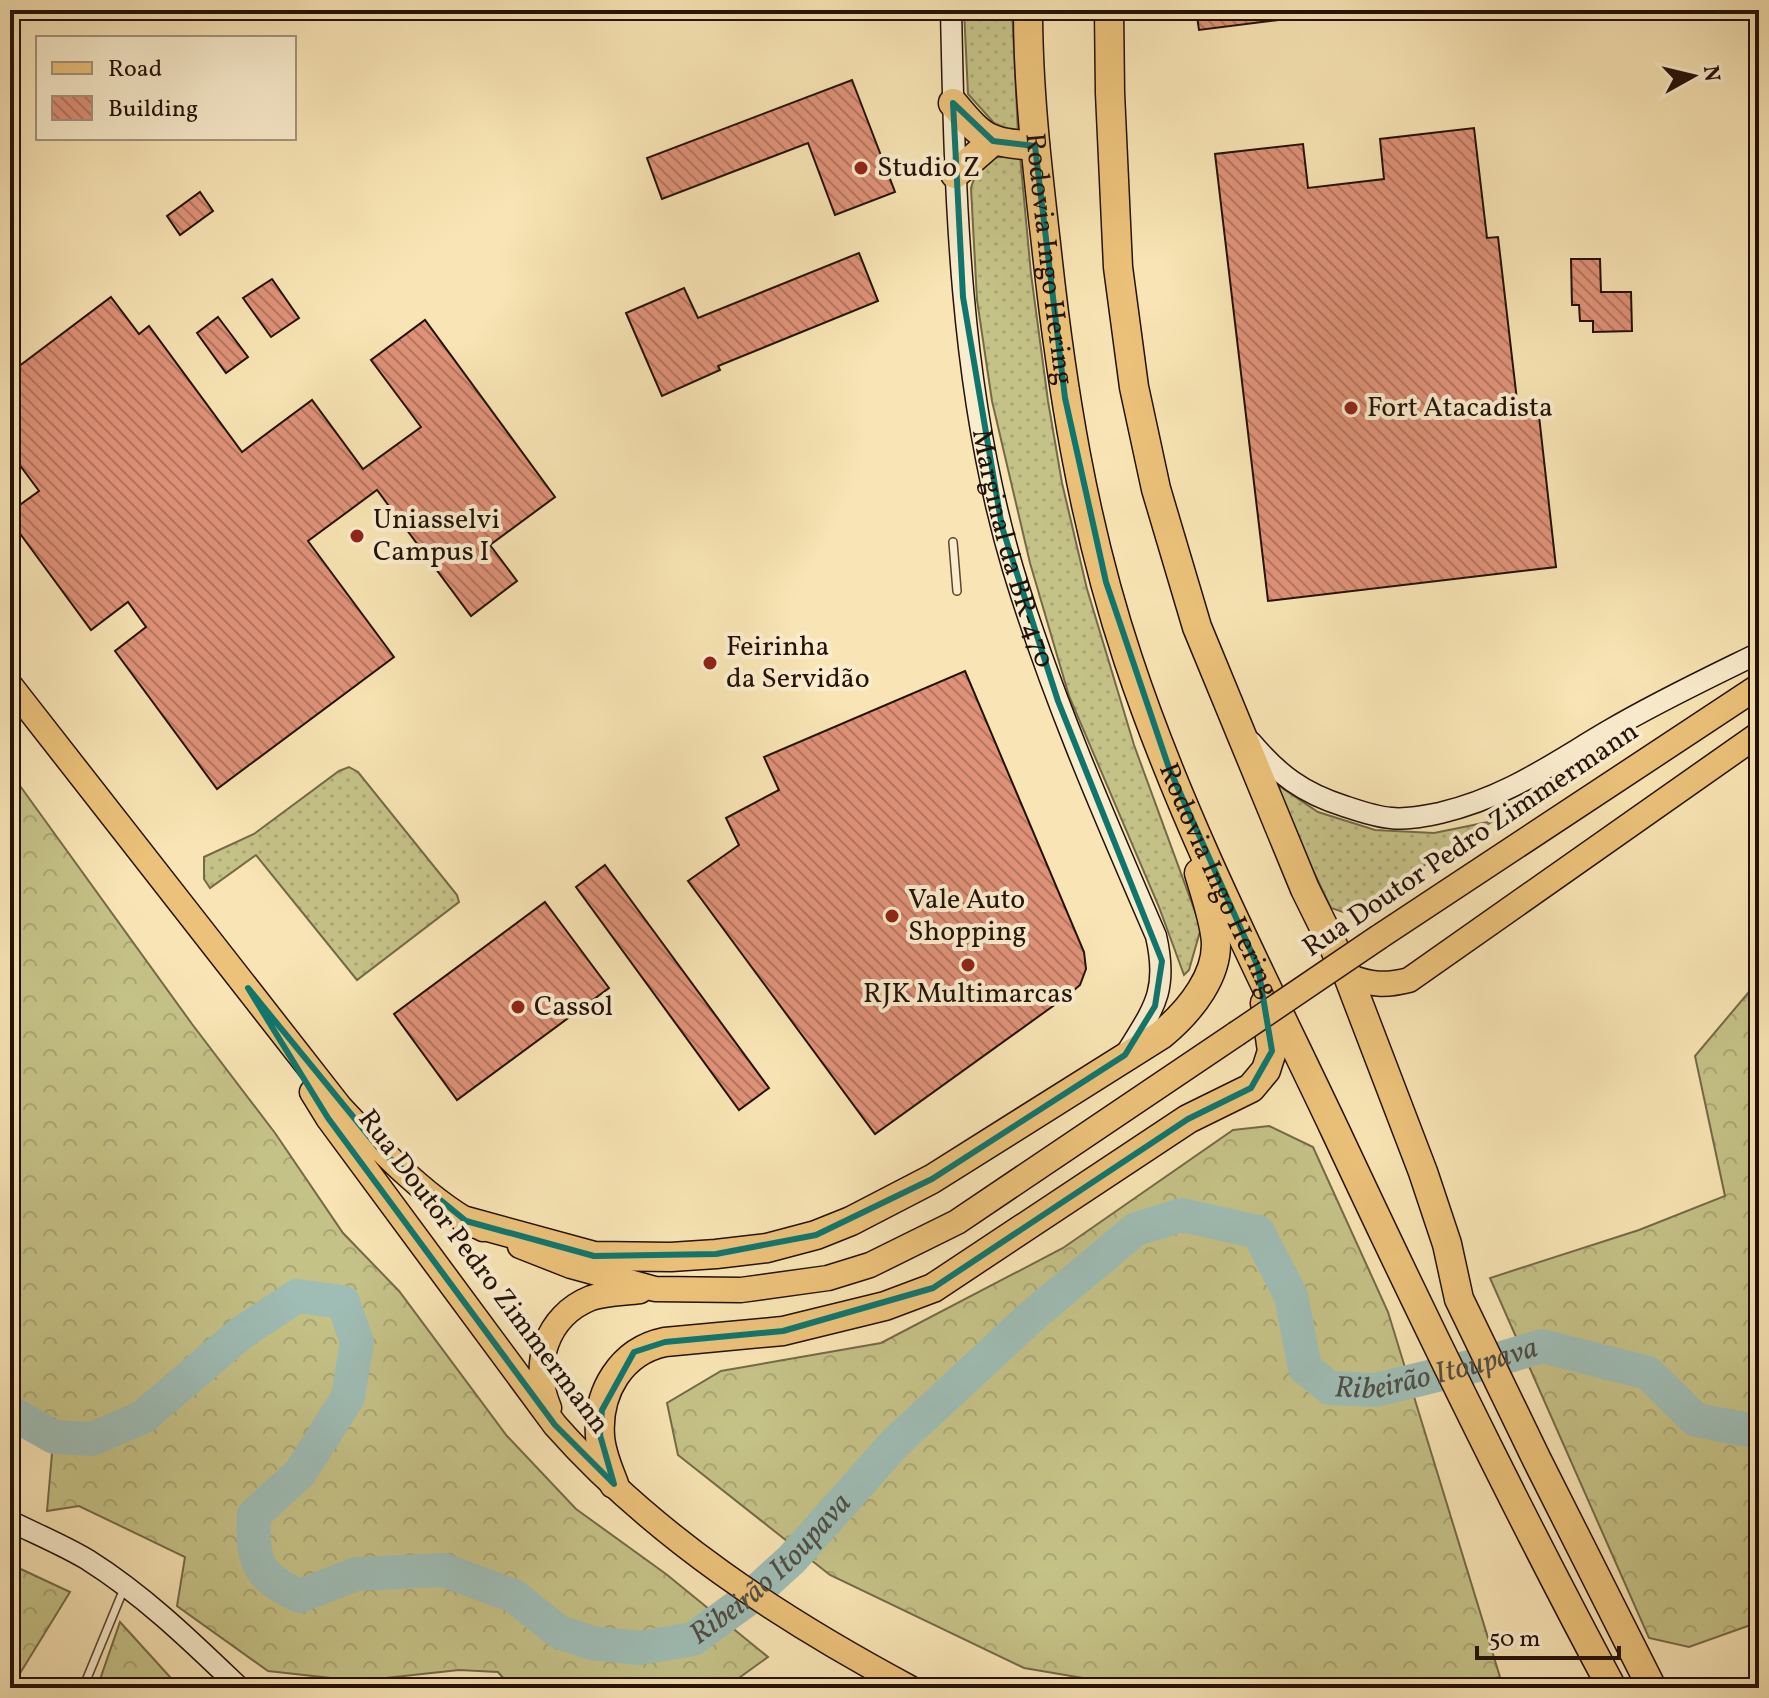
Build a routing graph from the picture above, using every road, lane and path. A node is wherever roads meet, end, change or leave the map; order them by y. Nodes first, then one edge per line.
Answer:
1 (951, 10) edge
2 (1028, 10) edge
3 (1109, 10) edge
4 (953, 103) junction
5 (993, 141) junction
6 (1035, 146) junction
7 (955, 174) junction
8 (953, 542) dead end
9 (957, 591) dead end
10 (1759, 653) edge
11 (10, 685) edge
12 (1759, 686) edge
13 (1237, 728) junction
14 (1759, 734) edge
15 (1169, 768) junction
16 (1258, 967) junction
17 (1348, 976) junction
18 (248, 988) junction
19 (1125, 1055) junction
20 (466, 1221) junction
21 (655, 1289) junction
22 (555, 1425) junction
23 (614, 1484) junction
24 (10, 1521) edge
25 (125, 1586) junction
26 (83, 1688) edge
27 (240, 1688) edge
28 (910, 1688) edge
29 (1612, 1688) edge
30 (1652, 1688) edge

1 - 4 street, Marginal da BR-470
2 - 6 highway, Rodovia Ingo Hering
3 - 13 highway
4 - 5 highway
4 - 7 street, Marginal da BR-470
5 - 6 highway
5 - 7 highway
6 - 15 highway, Rodovia Ingo Hering
7 - 19 street, Marginal da BR-470
8 - 9 lane
10 - 13 street
11 - 18 main road, Rua Doutor Pedro Zimmermann
12 - 21 main road, Rua Doutor Pedro Zimmermann, bridge
13 - 17 highway
14 - 17 main road
15 - 16 highway, Rodovia Ingo Hering
15 - 19 highway
16 - 23 highway
16 - 29 highway, Rodovia Ingo Hering
17 - 30 highway
18 - 20 main road, Rua Doutor Pedro Zimmermann
18 - 22 main road, Rua Doutor Pedro Zimmermann
19 - 20 highway
20 - 21 main road, Rua Doutor Pedro Zimmermann
21 - 22 main road
22 - 23 main road, Rua Doutor Pedro Zimmermann
23 - 28 main road, Rua Doutor Pedro Zimmermann
24 - 25 street
25 - 26 lane
25 - 27 street

